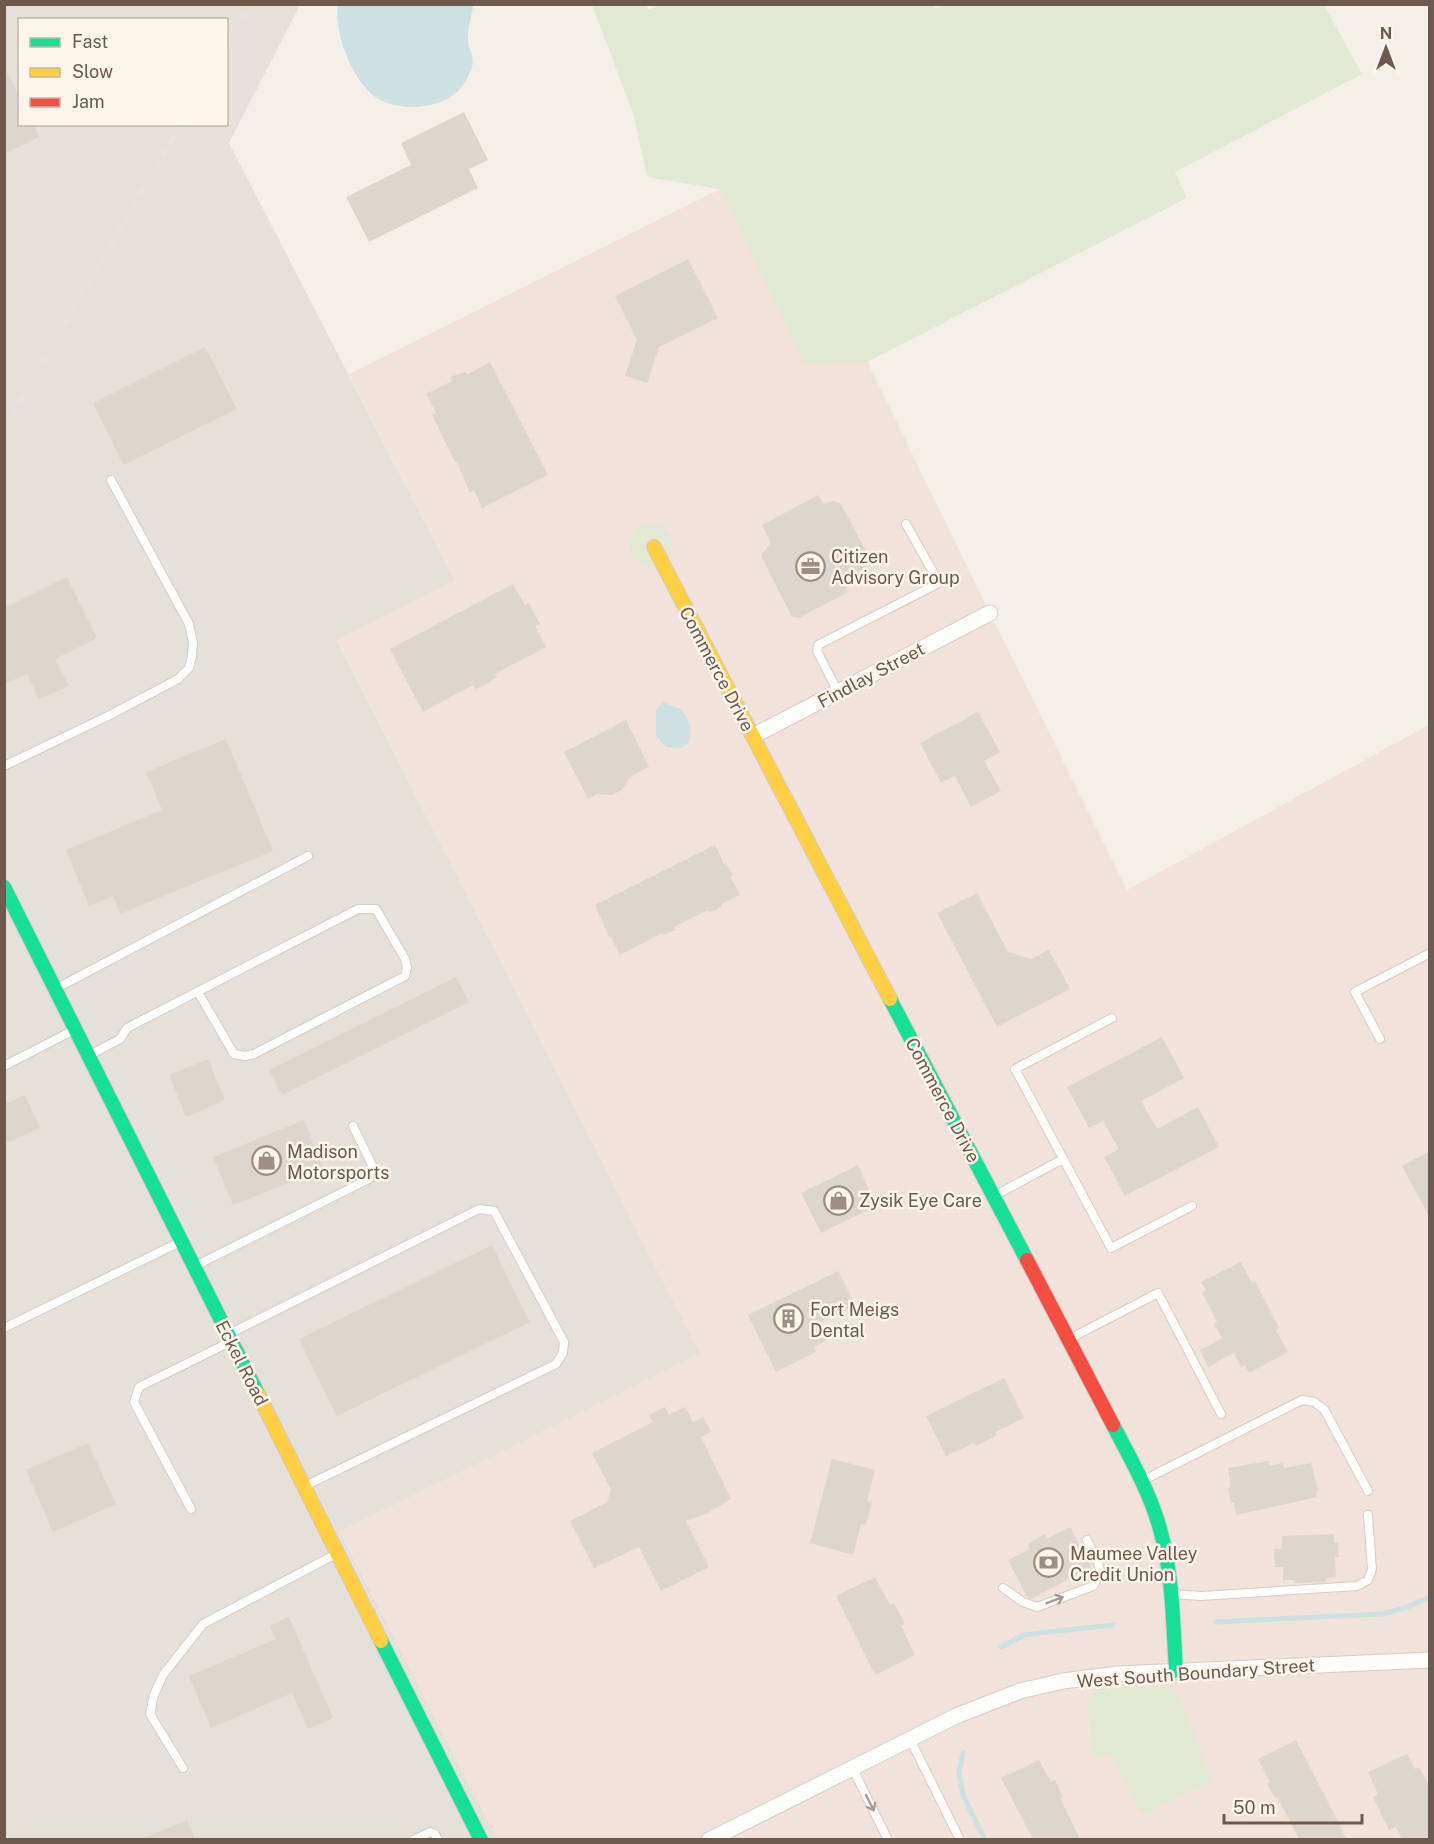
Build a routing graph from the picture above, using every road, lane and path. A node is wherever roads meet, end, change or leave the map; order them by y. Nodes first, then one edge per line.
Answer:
1 (111, 480) dead end
2 (906, 524) dead end
3 (654, 547) dead end
4 (990, 613) dead end
5 (838, 692) junction
6 (753, 736) junction
7 (4, 766) edge
8 (308, 856) dead end
9 (4, 887) edge
10 (1430, 953) edge
11 (55, 988) junction
12 (198, 992) junction
13 (1112, 1018) dead end
14 (75, 1029) junction
15 (1380, 1039) dead end
16 (89, 1056) junction
17 (4, 1066) edge
18 (352, 1125) dead end
19 (1064, 1159) junction
20 (993, 1196) junction
21 (1192, 1206) dead end
22 (181, 1241) junction
23 (194, 1267) junction
24 (4, 1328) edge
25 (230, 1338) junction
26 (1068, 1340) junction
27 (1221, 1414) dead end
28 (1140, 1482) junction
29 (304, 1487) junction
30 (1368, 1491) dead end
31 (190, 1509) dead end
32 (1368, 1515) dead end
33 (1087, 1540) dead end
34 (337, 1553) junction
35 (1003, 1588) dead end
36 (1171, 1594) junction
37 (1430, 1660) edge
38 (1176, 1671) junction
39 (910, 1739) junction
40 (852, 1767) junction
41 (183, 1768) dead end
42 (477, 1838) edge
43 (413, 1839) edge
44 (438, 1839) edge
45 (710, 1839) edge
46 (888, 1839) edge
47 (960, 1839) edge

1 - 7 lane
2 - 5 lane
3 - 6 street, Commerce Drive
4 - 5 street, Findlay Street
5 - 6 street, Findlay Street
6 - 20 street, Commerce Drive
8 - 11 lane
9 - 11 street, Eckel Road
10 - 15 lane
11 - 14 street, Eckel Road
12 - 12 lane
12 - 16 lane
13 - 19 lane
14 - 16 street, Eckel Road
14 - 17 lane
16 - 22 street, Eckel Road
18 - 23 lane
19 - 20 lane
19 - 21 lane
20 - 26 street, Commerce Drive
22 - 23 street, Eckel Road
22 - 24 lane
23 - 25 street, Eckel Road
25 - 29 street, Eckel Road
25 - 29 lane
25 - 31 lane
26 - 27 lane
26 - 28 street, Commerce Drive
28 - 30 lane
28 - 36 street, Commerce Drive
29 - 34 street, Eckel Road
32 - 36 lane
35 -> 33 lane
34 - 41 lane
34 - 42 street, Eckel Road
36 - 38 street, Commerce Drive
37 - 38 street, West South Boundary Street
38 - 39 street, West South Boundary Street
39 - 40 street, West South Boundary Street
39 - 47 lane
40 - 45 street, West South Boundary Street
40 -> 46 lane
43 - 44 lane

